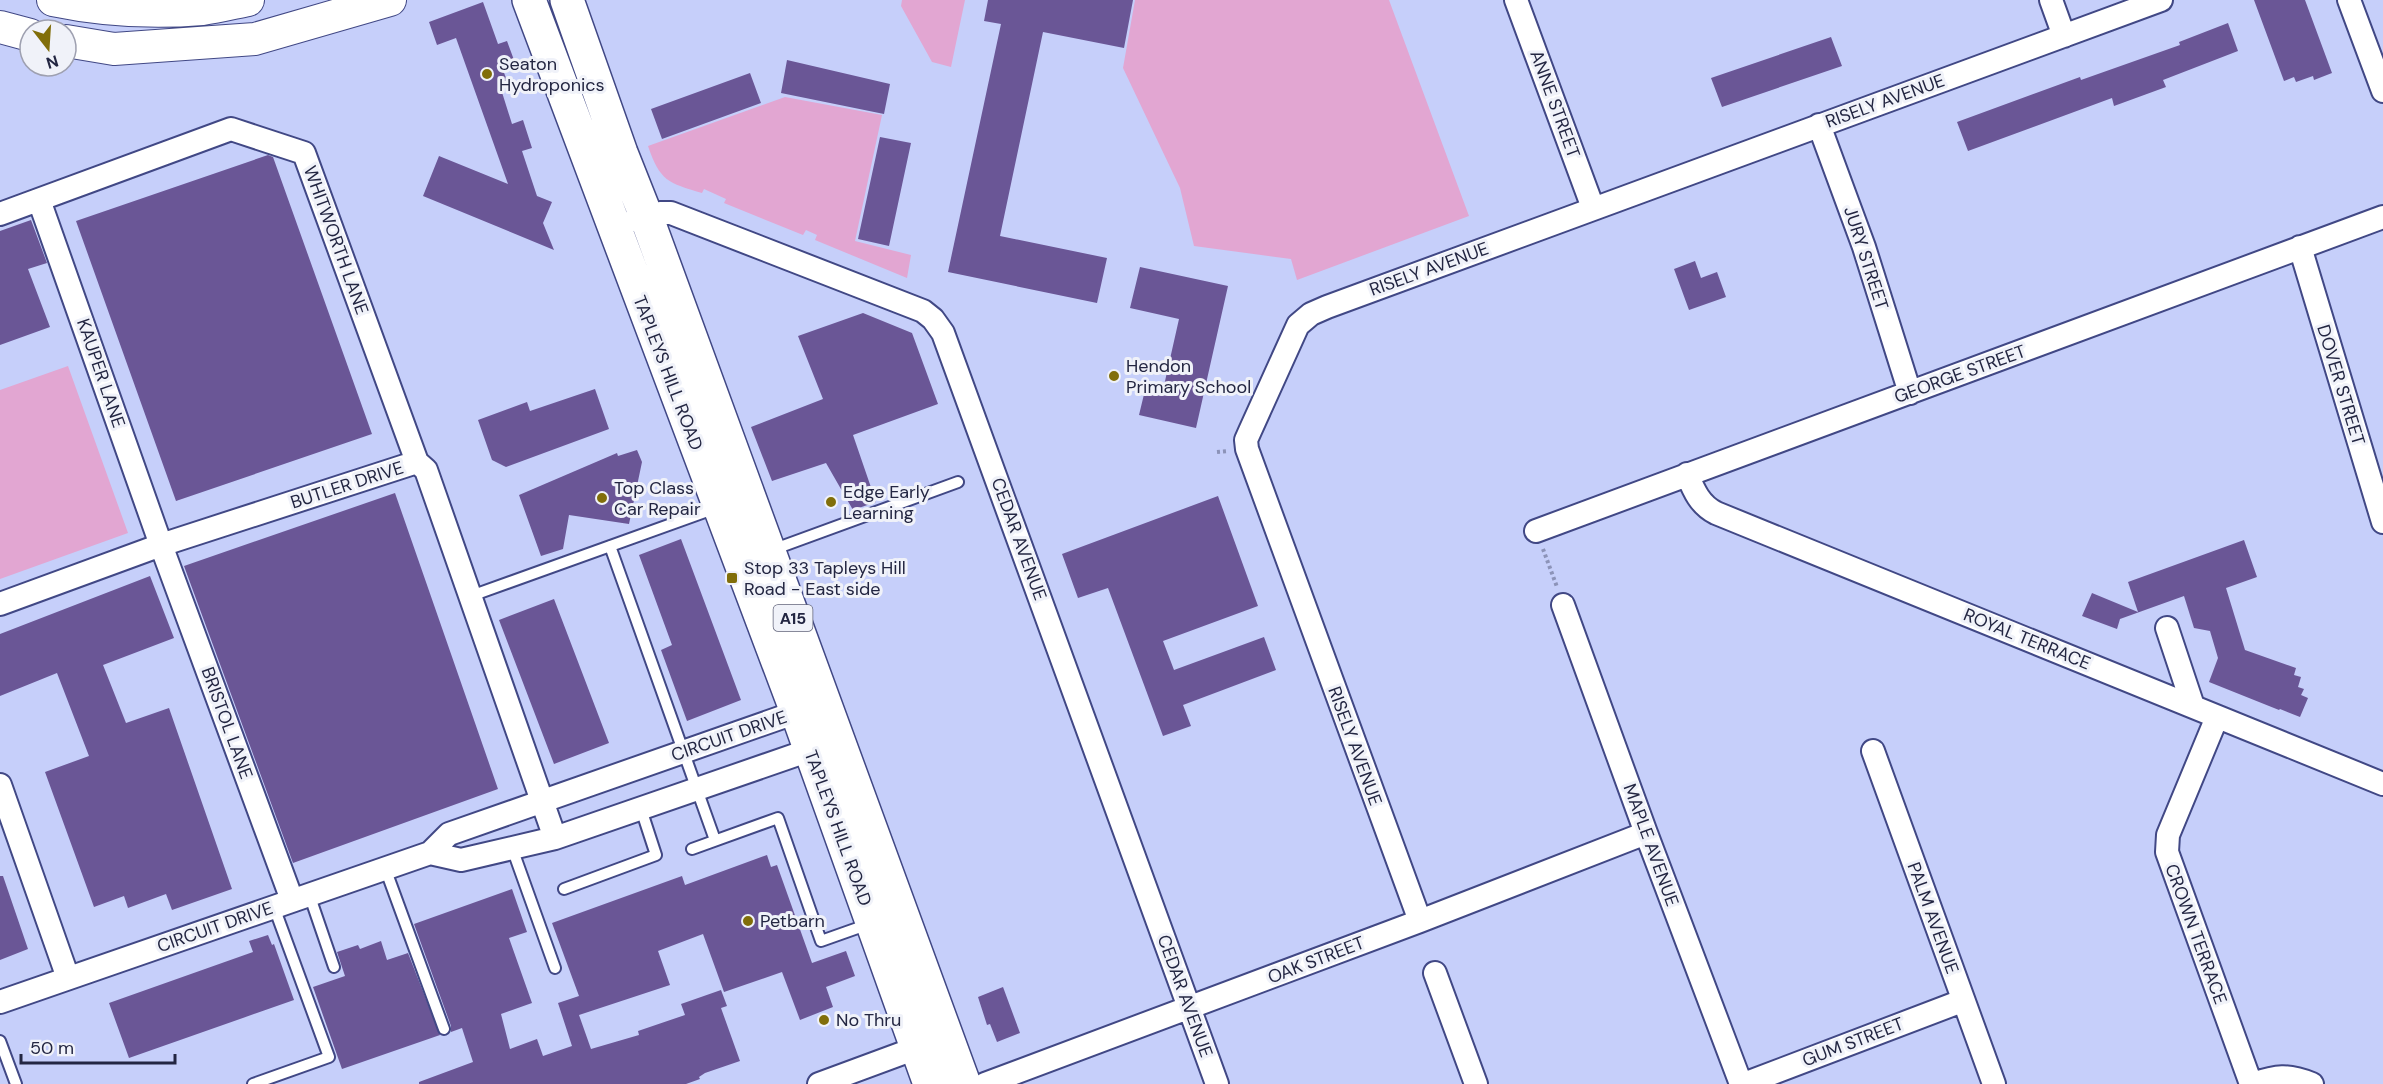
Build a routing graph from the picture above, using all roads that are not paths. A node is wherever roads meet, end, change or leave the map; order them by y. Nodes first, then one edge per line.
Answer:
1 (53, 0) edge
2 (248, 0) edge
3 (390, 0) edge
4 (529, 0) edge
5 (1516, 0) edge
6 (2051, 0) edge
7 (2161, 0) edge
8 (2349, 0) edge
9 (571, 5) edge
10 (0, 27) edge
11 (18, 32) edge
12 (2064, 36) junction
13 (78, 43) edge
14 (2383, 92) edge
15 (1819, 125) junction
16 (39, 200) junction
17 (1593, 208) junction
18 (0, 214) edge
19 (646, 216) junction
20 (2383, 217) edge
21 (613, 227) junction
22 (2300, 247) junction
23 (1910, 393) junction
24 (417, 462) junction
25 (1687, 474) junction
26 (958, 482) dead end
27 (719, 507) junction
28 (2383, 522) edge
29 (1536, 531) road end
30 (161, 545) junction
31 (610, 546) junction
32 (769, 551) junction
33 (471, 596) junction
34 (0, 604) edge
35 (1563, 605) road end
36 (2167, 628) dead end
37 (2193, 706) junction
38 (797, 712) junction
39 (2217, 717) junction
40 (830, 722) junction
41 (810, 750) junction
42 (1873, 751) dead end
43 (685, 752) junction
44 (2383, 784) edge
45 (0, 785) edge
46 (698, 789) junction
47 (542, 802) junction
48 (641, 809) junction
49 (1646, 833) junction
50 (555, 838) junction
51 (715, 840) junction
52 (512, 848) junction
53 (692, 849) dead end
54 (430, 853) junction
55 (385, 868) junction
56 (564, 889) dead end
57 (292, 900) junction
58 (1420, 921) junction
59 (872, 923) junction
60 (334, 967) dead end
61 (555, 968) dead end
62 (1435, 973) dead end
63 (68, 978) junction
64 (1962, 1001) junction
65 (0, 1002) edge
66 (1189, 1008) junction
67 (444, 1029) dead end
68 (947, 1037) junction
69 (0, 1041) edge
70 (917, 1048) junction
71 (16, 1084) edge
72 (253, 1084) edge
73 (819, 1084) edge
74 (930, 1084) edge
75 (964, 1084) edge
76 (985, 1084) edge
77 (1217, 1084) edge
78 (1476, 1084) edge
79 (1742, 1084) edge
80 (1994, 1084) edge
81 (2252, 1084) edge
82 (2312, 1084) edge

1 - 2 main road
3 - 13 main road
4 - 21 main road, TAPLEYS HILL ROAD / A15
5 - 17 street, ANNE STREET
6 - 12 street
7 - 12 street, RISELY AVENUE
8 - 14 street
9 - 19 main road, TAPLEYS HILL ROAD / A15
10 - 11 main road
12 - 15 street, RISELY AVENUE
15 - 17 street, RISELY AVENUE
15 - 23 street, JURY STREET
16 - 18 street, WHITWORTH LANE
16 - 24 street, WHITWORTH LANE
16 - 30 street, KAUPER LANE
17 - 58 street, RISELY AVENUE
19 - 21 street, CEDAR AVENUE
19 - 32 main road, TAPLEYS HILL ROAD / A15
19 - 66 street, CEDAR AVENUE
20 - 22 street, GEORGE STREET
21 - 27 main road, TAPLEYS HILL ROAD / A15
22 - 23 street, GEORGE STREET
22 - 28 street, DOVER STREET
23 - 25 street, GEORGE STREET
24 - 30 street, BUTLER DRIVE
24 - 33 street, BUTLER DRIVE
25 - 29 street, GEORGE STREET
25 - 37 street, ROYAL TERRACE
26 - 32 lane
27 - 31 lane
27 - 38 main road, TAPLEYS HILL ROAD / A15
30 - 34 street, BUTLER DRIVE
30 - 57 street, BRISTOL LANE
31 - 33 lane
31 - 43 lane
32 - 40 main road, TAPLEYS HILL ROAD / A15
33 - 47 street, BUTLER DRIVE
35 - 49 street, MAPLE AVENUE
36 - 37 street
37 - 39 street, ROYAL TERRACE
38 - 40 street, CIRCUIT DRIVE
38 - 41 main road, TAPLEYS HILL ROAD / A15
38 - 43 street, CIRCUIT DRIVE
39 - 44 street, ROYAL TERRACE
39 - 81 street, CROWN TERRACE
40 - 41 street
40 - 68 main road, TAPLEYS HILL ROAD / A15
41 - 46 street
41 - 59 main road, TAPLEYS HILL ROAD / A15
42 - 64 street, PALM AVENUE
43 - 46 lane
43 - 47 street, CIRCUIT DRIVE
45 - 63 street
46 - 48 street
46 - 51 lane
47 - 50 street, BUTLER DRIVE
47 - 54 street, CIRCUIT DRIVE
48 - 50 street
48 - 56 lane
49 - 58 street, OAK STREET
49 - 79 street, MAPLE AVENUE
50 - 52 street
51 - 53 lane
51 - 59 lane
52 - 54 street
52 - 61 lane
54 - 55 street, CIRCUIT DRIVE
55 - 57 street, CIRCUIT DRIVE
55 - 67 lane
57 - 60 lane
57 - 63 street, CIRCUIT DRIVE
57 - 72 lane
58 - 66 street, OAK STREET
59 - 70 main road, TAPLEYS HILL ROAD / A15
62 - 78 street
63 - 65 street, CIRCUIT DRIVE
64 - 79 street, GUM STREET
64 - 80 street, PALM AVENUE
66 - 76 street, OAK STREET
66 - 77 street, CEDAR AVENUE
68 - 70 street
68 - 75 main road, TAPLEYS HILL ROAD / A15
69 - 71 lane
70 - 73 street
70 - 74 main road, TAPLEYS HILL ROAD / A15
81 - 82 street

